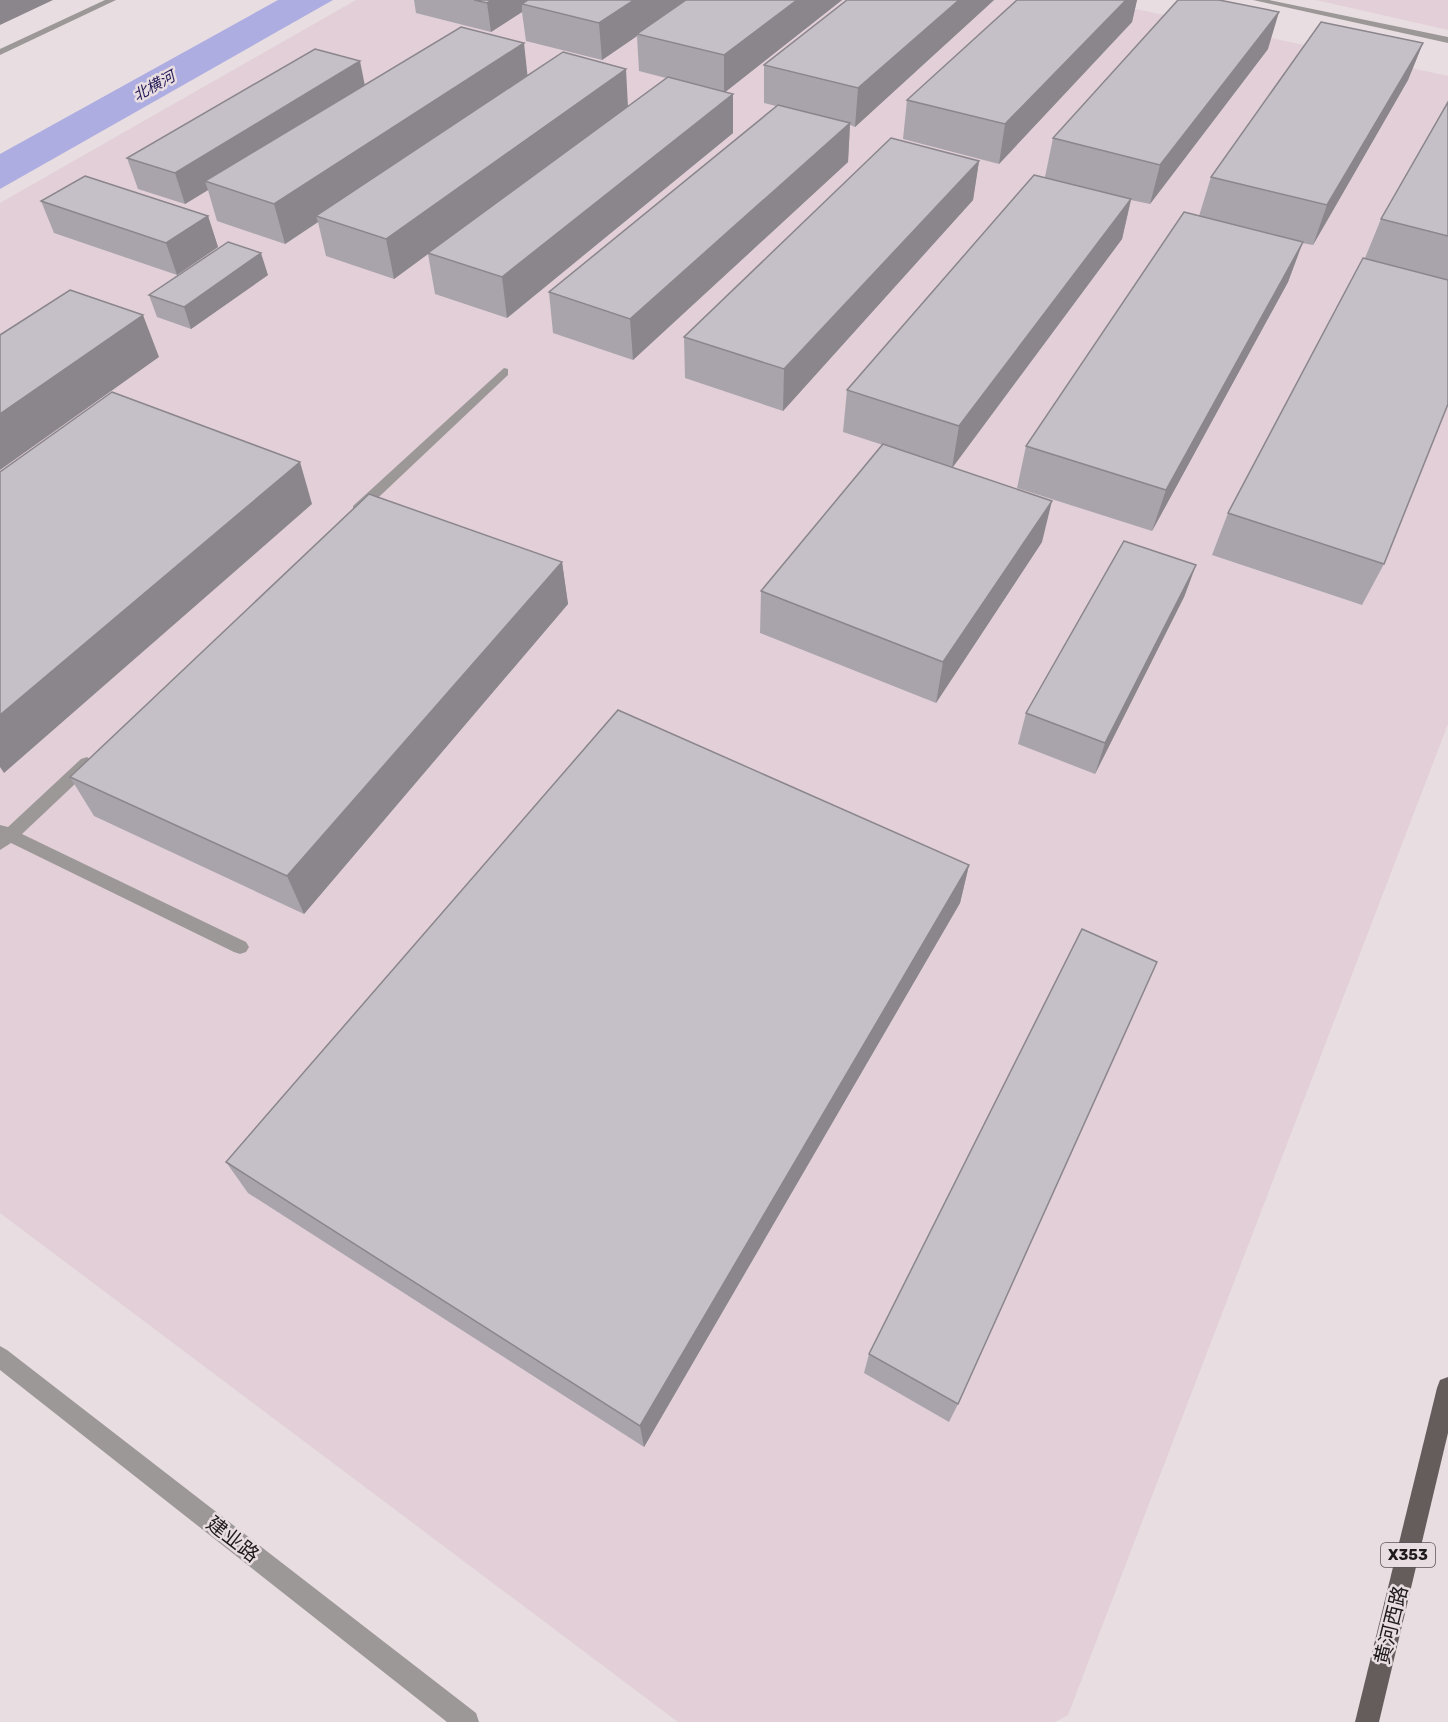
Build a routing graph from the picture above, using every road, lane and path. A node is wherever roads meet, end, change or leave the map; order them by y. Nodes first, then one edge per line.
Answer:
1 (112, 0) edge
2 (1257, 0) edge
3 (1448, 40) edge
4 (0, 52) edge
5 (504, 372) dead end
6 (348, 519) edge
7 (96, 754) edge
8 (3, 837) edge
9 (240, 947) dead end
10 (0, 1357) edge
11 (1448, 1388) edge
12 (467, 1722) edge
13 (1368, 1722) edge

1 - 4 street
2 - 3 street
5 - 6 street
7 - 8 street
8 - 9 street
10 - 12 street, 建业路
11 - 13 main road, 黄河西路 / X353

